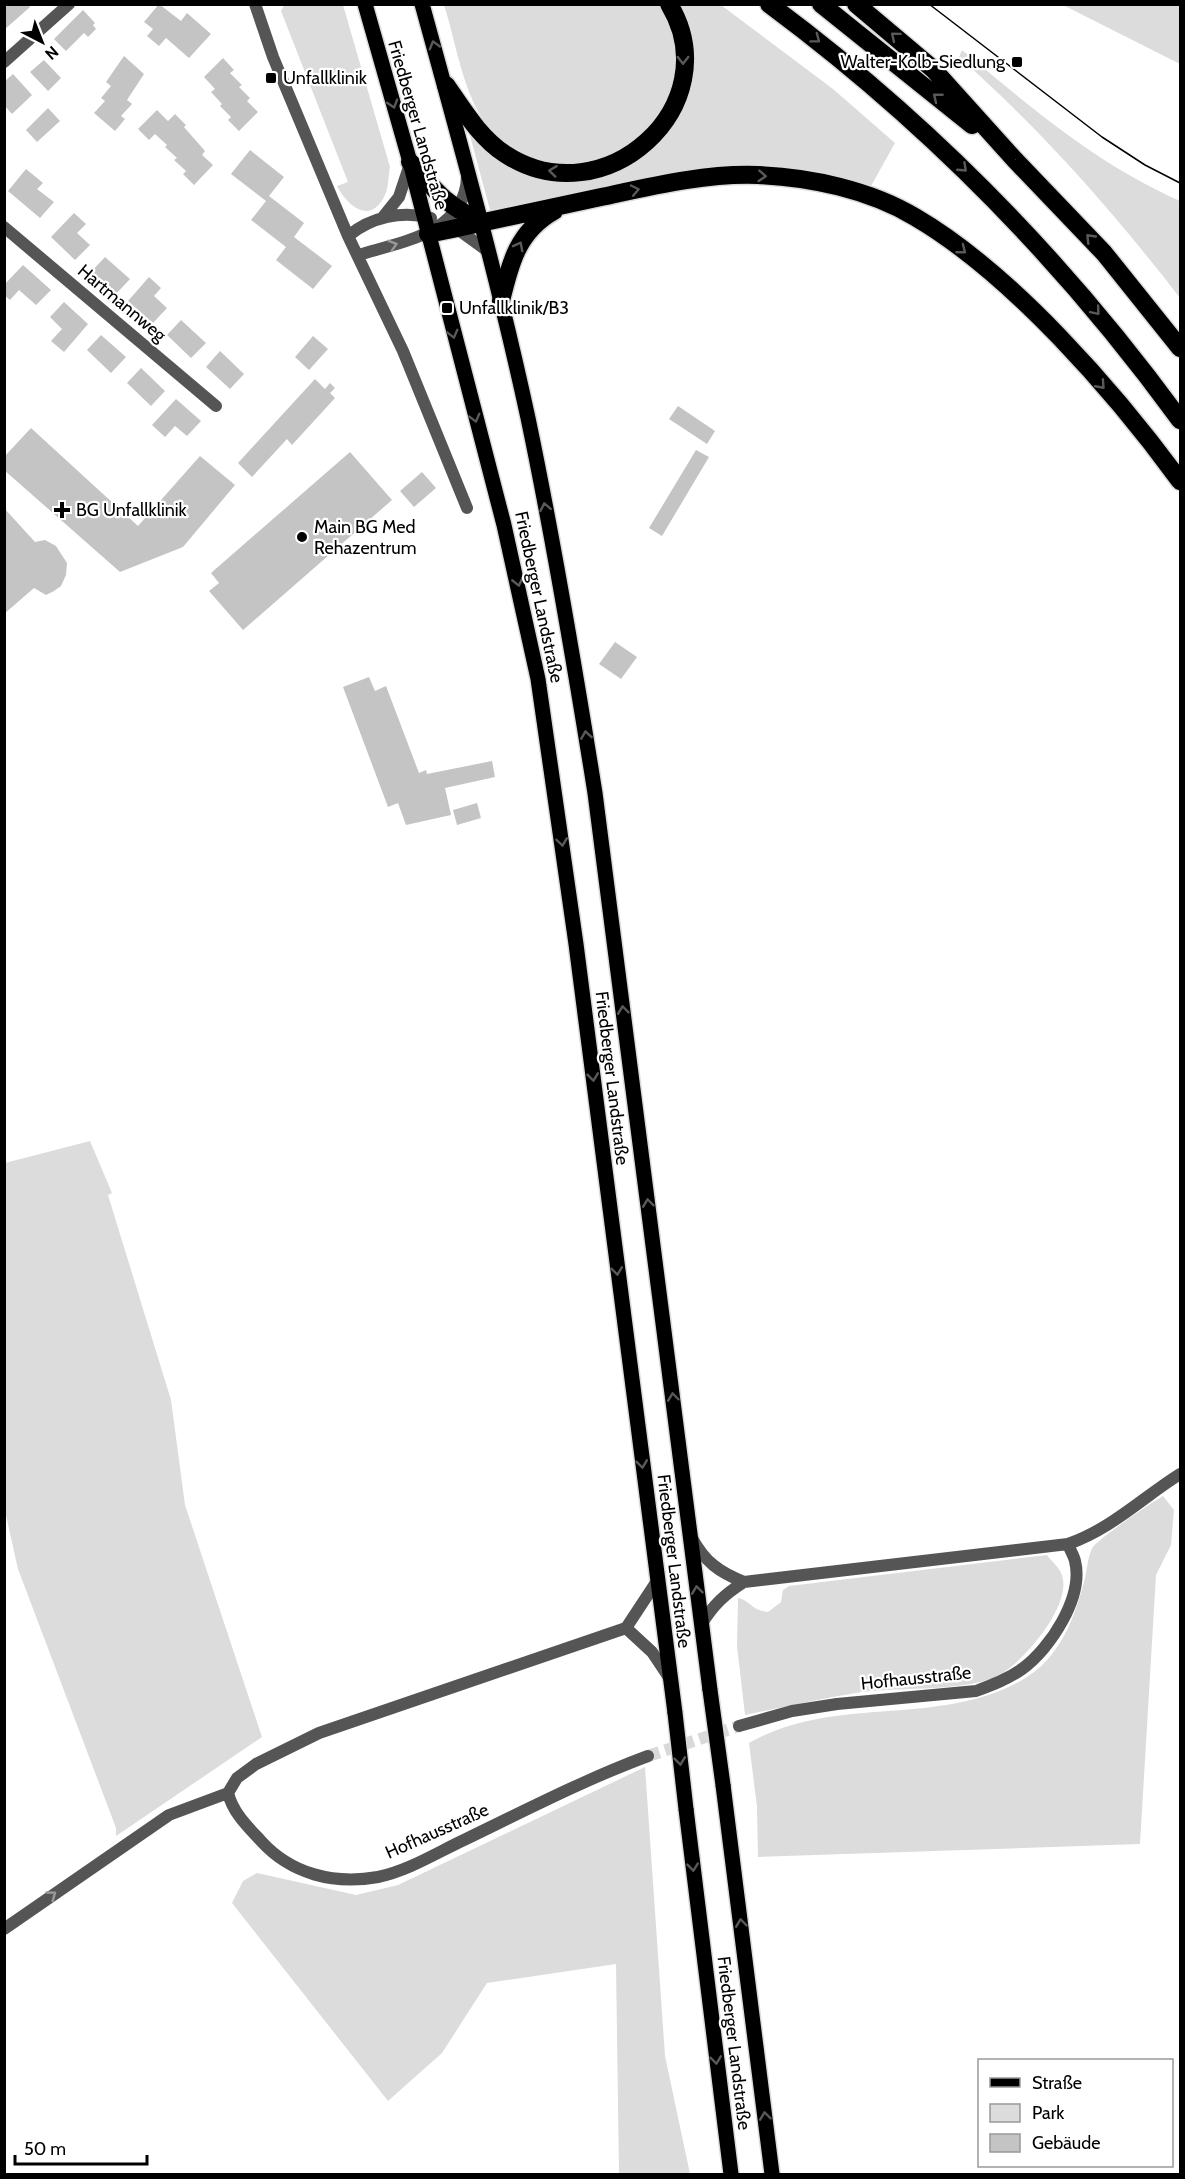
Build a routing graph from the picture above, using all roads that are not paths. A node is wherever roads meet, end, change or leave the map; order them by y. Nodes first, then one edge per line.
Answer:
1 (69, 4) edge
2 (255, 4) edge
3 (365, 4) edge
4 (422, 4) edge
5 (669, 4) edge
6 (770, 4) edge
7 (821, 4) edge
8 (856, 4) edge
9 (4, 62) edge
10 (446, 85) junction
11 (1015, 160) junction
12 (410, 162) junction
13 (467, 165) junction
14 (565, 205) junction
15 (424, 216) junction
16 (383, 217) junction
17 (452, 220) junction
18 (482, 222) junction
19 (4, 227) edge
20 (428, 234) junction
21 (348, 236) junction
22 (489, 252) junction
23 (358, 255) junction
24 (501, 301) junction
25 (1180, 348) edge
26 (216, 406) dead end
27 (1180, 420) edge
28 (1180, 482) edge
29 (467, 508) dead end
30 (1180, 1474) edge
31 (691, 1536) junction
32 (1068, 1544) junction
33 (657, 1581) junction
34 (744, 1582) junction
35 (701, 1625) junction
36 (626, 1628) junction
37 (670, 1679) junction
38 (739, 1726) tunnel mouth
39 (648, 1756) tunnel mouth
40 (228, 1793) junction
41 (4, 1929) edge
42 (731, 2175) edge
43 (772, 2175) edge

1 - 9 street
2 - 21 street
3 -> 12 main road, Friedberger Landstraße
10 -> 4 main road, Friedberger Landstraße
5 -> 10 highway
6 -> 27 highway
11 -> 7 highway
11 -> 8 highway
10 - 13 main road, Friedberger Landstraße
25 -> 11 highway
12 - 15 main road, Friedberger Landstraße
12 - 16 street
12 - 17 highway
13 - 17 street, Friedberger Landstraße
13 - 18 main road, Friedberger Landstraße
14 - 18 highway
24 -> 14 highway
14 -> 28 highway
15 - 16 street
15 - 17 street
15 - 20 main road, Friedberger Landstraße
16 - 21 street
17 - 18 highway
17 - 20 highway
17 - 22 street
18 - 22 main road, Friedberger Landstraße
19 - 26 street, Hartmannweg
23 -> 20 street
20 -> 33 main road, Friedberger Landstraße
21 - 23 street
22 - 24 main road, Friedberger Landstraße
23 - 29 street
31 -> 24 main road, Friedberger Landstraße
30 - 32 street
31 - 34 street
35 -> 31 main road, Friedberger Landstraße
32 - 34 street
32 - 38 street, Hofhausstraße
33 - 36 street
33 - 37 main road, Friedberger Landstraße
34 - 35 street
43 -> 35 main road, Friedberger Landstraße, bridge
36 - 37 street
36 - 40 street
37 -> 42 main road, Friedberger Landstraße, bridge
39 - 40 street, Hofhausstraße
41 -> 40 street

